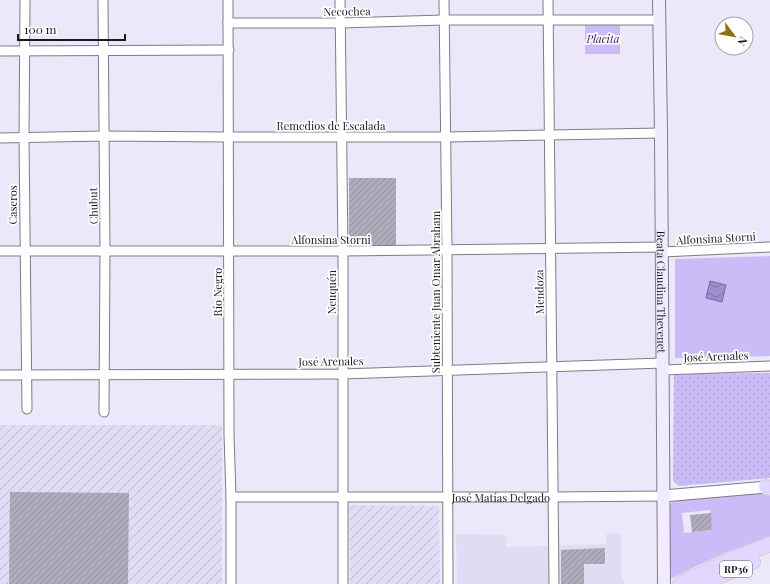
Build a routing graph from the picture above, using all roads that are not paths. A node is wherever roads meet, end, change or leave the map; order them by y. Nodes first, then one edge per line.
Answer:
1 (25, 0) edge
2 (104, 0) edge
3 (228, 0) edge
4 (340, 0) edge
5 (444, 0) edge
6 (548, 0) edge
7 (659, 0) edge
8 (444, 20) junction
9 (659, 20) junction
10 (548, 21) junction
11 (228, 23) junction
12 (340, 23) junction
13 (228, 50) junction
14 (0, 51) edge
15 (25, 51) junction
16 (104, 51) junction
17 (661, 133) junction
18 (549, 135) junction
19 (104, 136) junction
20 (228, 137) junction
21 (341, 137) junction
22 (446, 137) junction
23 (0, 138) edge
24 (24, 138) junction
25 (770, 247) edge
26 (550, 248) junction
27 (105, 250) junction
28 (447, 250) junction
29 (662, 250) junction
30 (0, 251) edge
31 (24, 251) junction
32 (228, 251) junction
33 (343, 251) junction
34 (552, 366) junction
35 (663, 366) junction
36 (770, 366) edge
37 (447, 371) junction
38 (229, 374) junction
39 (342, 374) junction
40 (0, 375) edge
41 (26, 375) junction
42 (103, 375) junction
43 (27, 409) dead end
44 (104, 412) dead end
45 (769, 487) edge
46 (231, 496) junction
47 (663, 496) junction
48 (342, 497) junction
49 (447, 498) junction
50 (552, 498) junction
51 (770, 544) edge
52 (770, 554) edge
53 (231, 584) edge
54 (343, 584) edge
55 (448, 584) edge
56 (554, 584) edge
57 (664, 584) edge
58 (680, 584) edge
59 (702, 584) edge

1 - 15 street, Caseros
2 - 16 street, Chubut
3 - 11 street, Río Negro
4 - 12 street, Neuquén
5 - 8 street, Subteniente Juan Omar Abraham
6 - 10 street, Mendoza
7 - 9 main road, Beata Claudina Thevenet
8 - 10 street, Necochea
8 - 12 street, Necochea
8 - 22 street, Subteniente Juan Omar Abraham
9 - 10 street, Necochea
9 - 17 main road, Beata Claudina Thevenet
10 - 18 street, Mendoza
11 - 12 street, Necochea
11 - 13 street, Río Negro
12 - 21 street, Neuquén
13 - 16 street
13 - 20 street, Río Negro
14 - 15 street
15 - 16 street
15 - 24 street, Caseros
16 - 19 street, Chubut
17 - 18 street, Remedios de Escalada
17 - 29 main road, Beata Claudina Thevenet
18 - 22 street, Remedios de Escalada
18 - 26 street, Mendoza
19 - 20 street, Remedios de Escalada
19 - 24 street, Remedios de Escalada
19 - 27 street, Chubut
20 - 21 street, Remedios de Escalada
20 - 32 street, Río Negro
21 - 22 street, Remedios de Escalada
21 - 33 street, Neuquén
22 - 28 street, Subteniente Juan Omar Abraham
23 - 24 street, Remedios de Escalada
24 - 31 street, Caseros
25 - 29 street, Alfonsina Storni
26 - 28 street, Alfonsina Storni
26 - 29 street, Alfonsina Storni
26 - 34 street, Mendoza
27 - 31 street, Alfonsina Storni
27 - 32 street, Alfonsina Storni
27 - 42 street, Chubut
28 - 33 street, Alfonsina Storni
28 - 37 street, Subteniente Juan Omar Abraham
29 - 35 main road, Beata Claudina Thevenet
30 - 31 street, Alfonsina Storni
31 - 41 street, Caseros
32 - 33 street, Alfonsina Storni
32 - 38 street, Río Negro
33 - 39 street, Neuquén
34 - 35 street, José Arenales
34 - 37 street, José Arenales
34 - 50 street, Mendoza
35 - 36 street, José Arenales
35 - 47 main road, Beata Claudina Thevenet
37 - 39 street, José Arenales
37 - 49 street, Subteniente Juan Omar Abraham
38 - 39 street, José Arenales
38 - 42 street, José Arenales
38 - 46 street, Río Negro
39 - 48 street, Neuquén
40 - 41 street, José Arenales
41 - 42 street, José Arenales
41 - 43 street, Caseros
42 - 44 street, Chubut
45 - 47 street, José Matías Delgado
46 - 48 street, José Matías Delgado
46 - 53 street, Río Negro
47 - 50 street, José Matías Delgado
47 - 57 main road, Beata Claudina Thevenet
48 - 49 street, José Matías Delgado
48 - 54 street, Neuquén
49 - 50 street, José Matías Delgado
49 - 55 street, Subteniente Juan Omar Abraham
50 - 56 street, Mendoza
51 - 58 main road, RP36
52 - 59 main road, RP36

